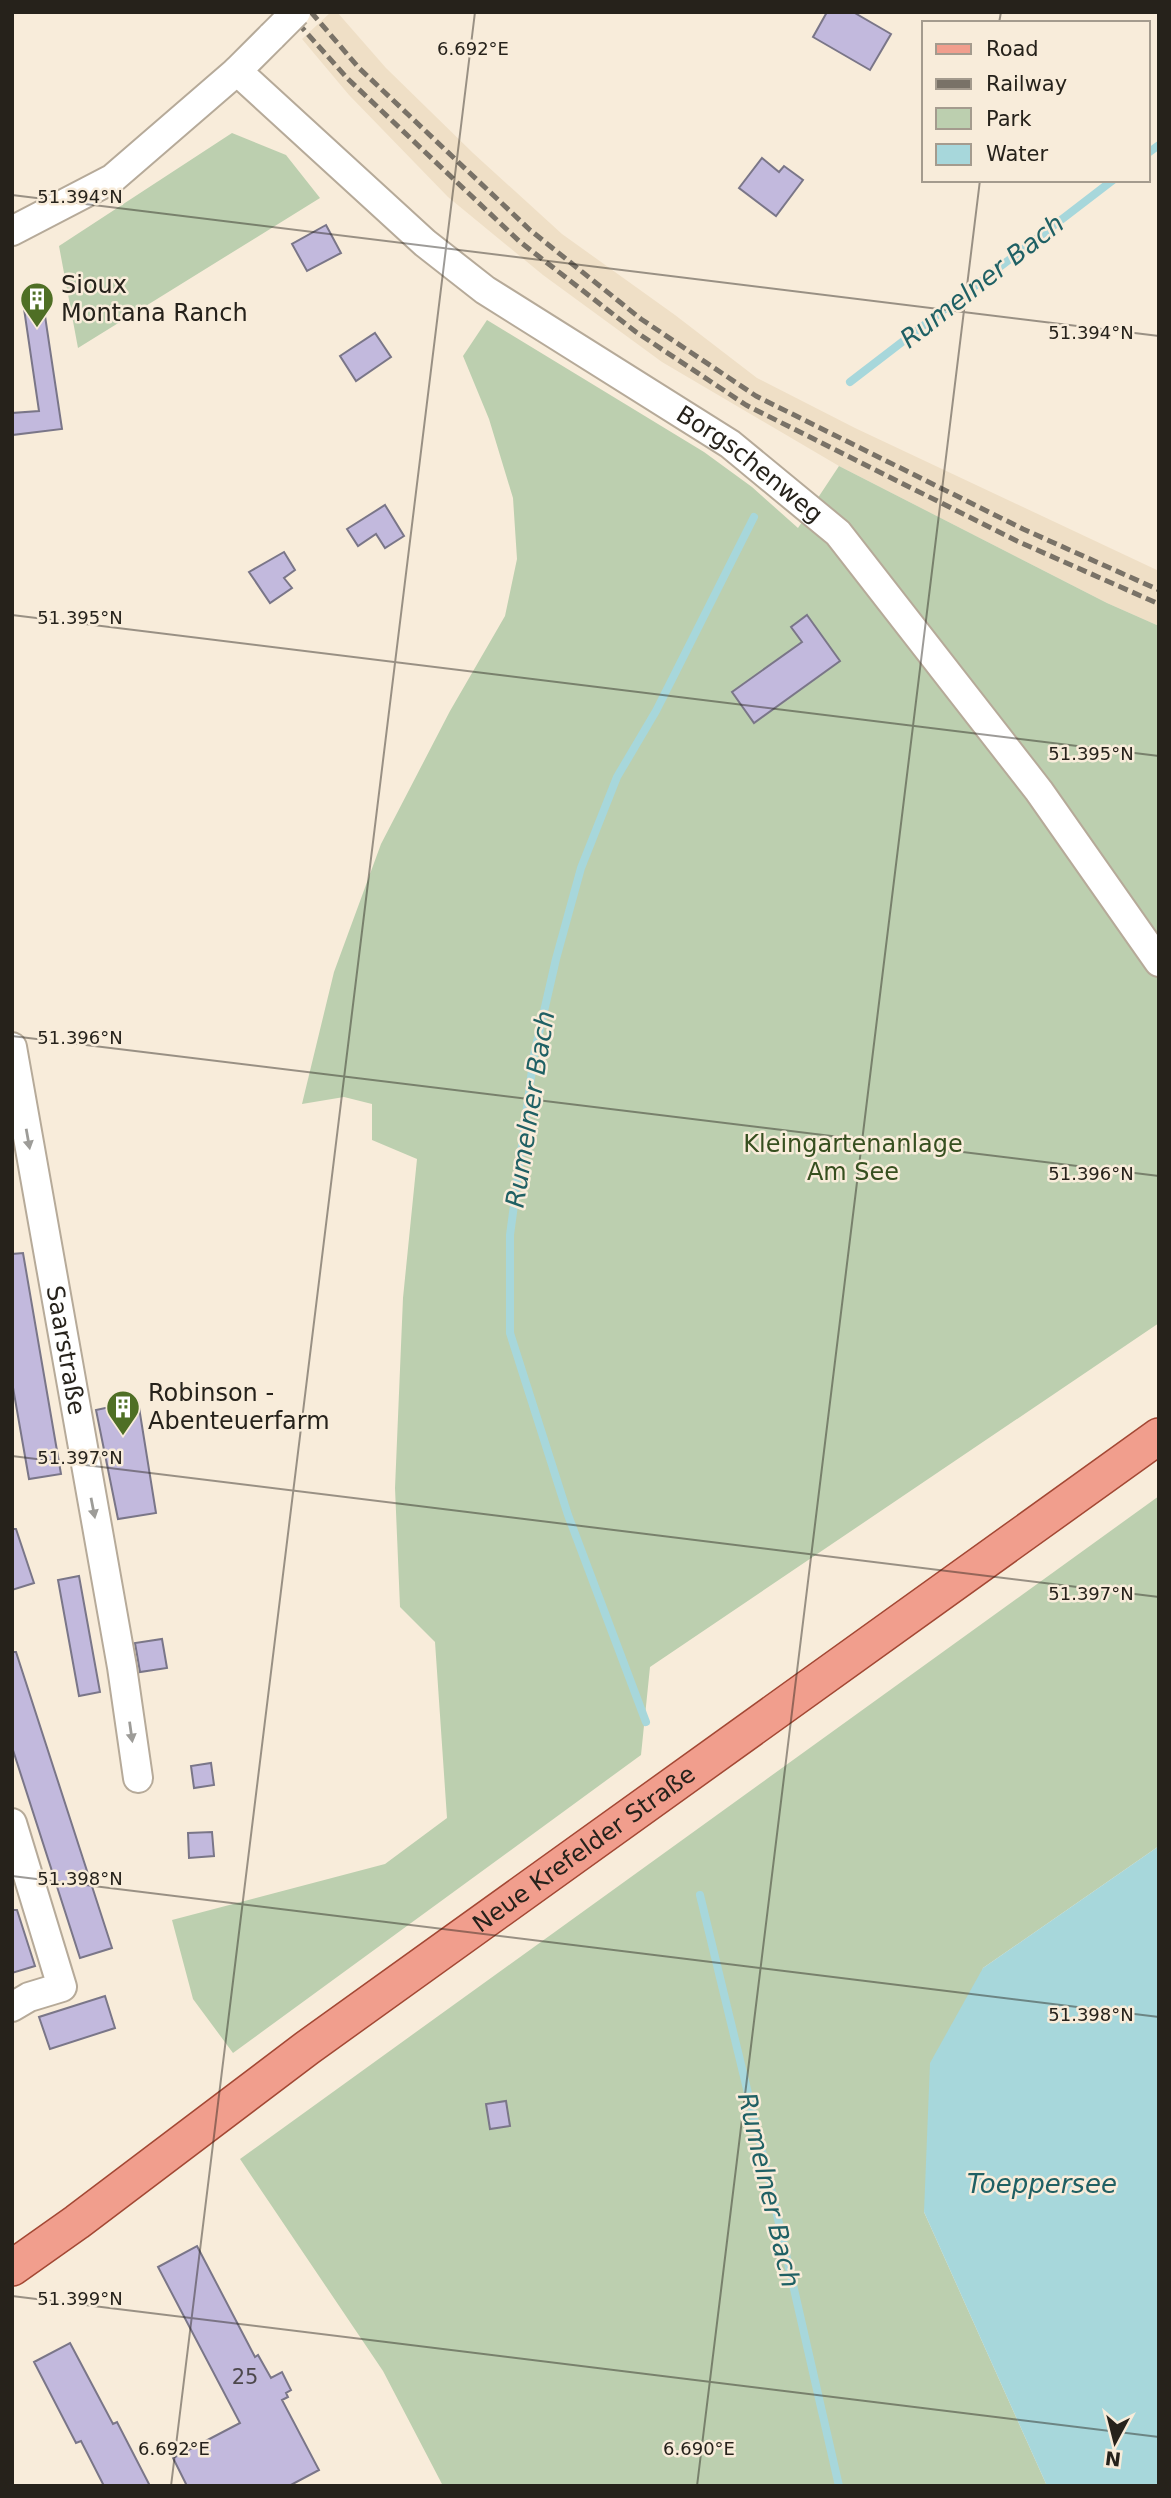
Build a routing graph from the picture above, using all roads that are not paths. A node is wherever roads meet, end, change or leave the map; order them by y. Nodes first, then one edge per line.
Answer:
1 (296, 12) edge
2 (237, 71) junction
3 (12, 231) edge
4 (1159, 962) edge
5 (12, 1047) edge
6 (17, 1101) edge
7 (1159, 1436) edge
8 (138, 1778) dead end
9 (12, 1823) edge
10 (12, 2007) edge
11 (12, 2268) edge

1 - 2 street, bridge
2 - 3 street
2 - 4 street, Borgschenweg
5 - 6 street, Saarstraße
6 -> 8 street, Saarstraße
7 - 11 main road, Neue Krefelder Straße
9 - 10 street

